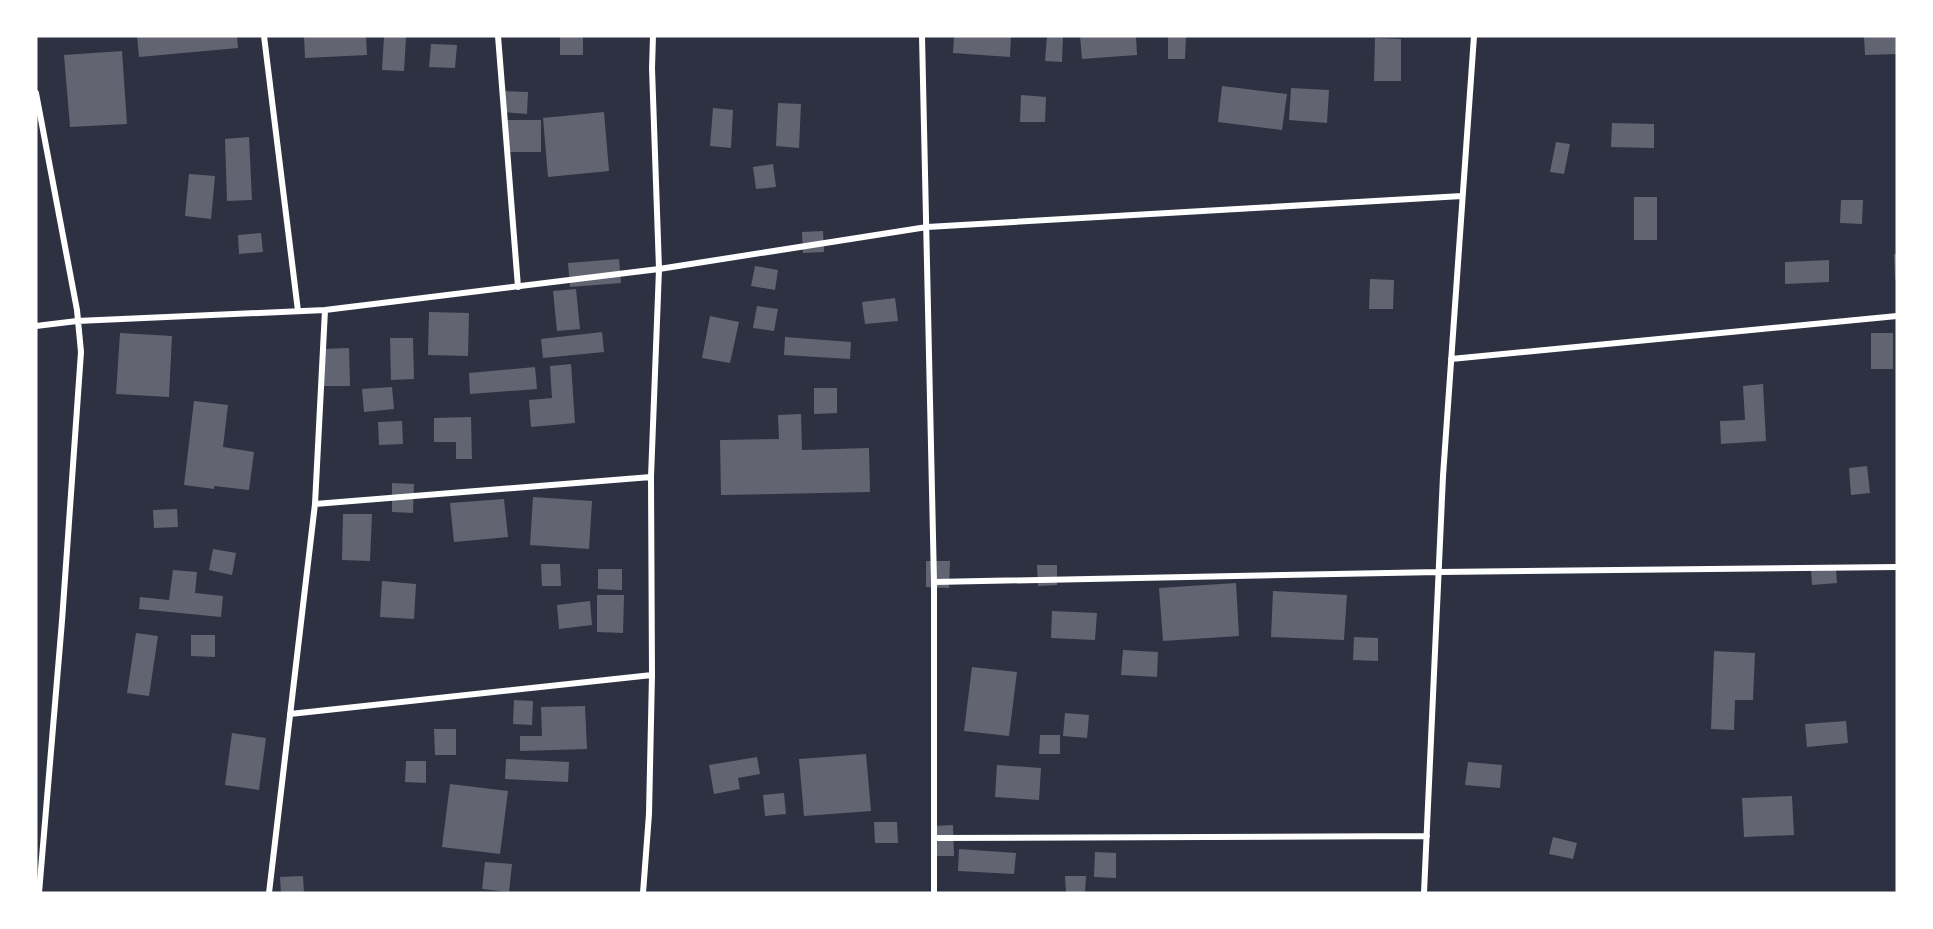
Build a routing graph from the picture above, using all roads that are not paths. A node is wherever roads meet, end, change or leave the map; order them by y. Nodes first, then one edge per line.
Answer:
1 (264, 36) edge
2 (498, 36) edge
3 (653, 36) edge
4 (922, 36) edge
5 (1474, 36) edge
6 (36, 93) edge
7 (1462, 196) junction
8 (927, 227) junction
9 (659, 269) junction
10 (518, 287) junction
11 (297, 310) junction
12 (325, 310) junction
13 (1897, 316) edge
14 (77, 321) junction
15 (36, 326) edge
16 (1451, 359) junction
17 (651, 477) junction
18 (315, 504) junction
19 (1897, 567) edge
20 (1439, 572) junction
21 (934, 582) junction
22 (652, 675) junction
23 (290, 714) junction
24 (1427, 836) junction
25 (935, 838) junction
26 (39, 893) edge
27 (269, 893) edge
28 (643, 893) edge
29 (934, 893) edge
30 (1424, 893) edge

1 - 11 street
2 - 10 street
3 - 9 street
4 - 8 street
5 - 7 street
6 - 14 street
7 - 8 street
7 - 16 street
8 - 9 street
8 - 21 street
9 - 10 street
9 - 17 street
10 - 12 street
11 - 12 street
11 - 14 street
12 - 18 street
13 - 16 street
14 - 15 street
14 - 26 street
16 - 20 street
17 - 18 street
17 - 22 street
18 - 23 street
19 - 20 street
20 - 21 street
20 - 24 street
21 - 25 street
22 - 23 street
22 - 28 street
23 - 27 street
24 - 25 street
24 - 30 street
25 - 29 street

